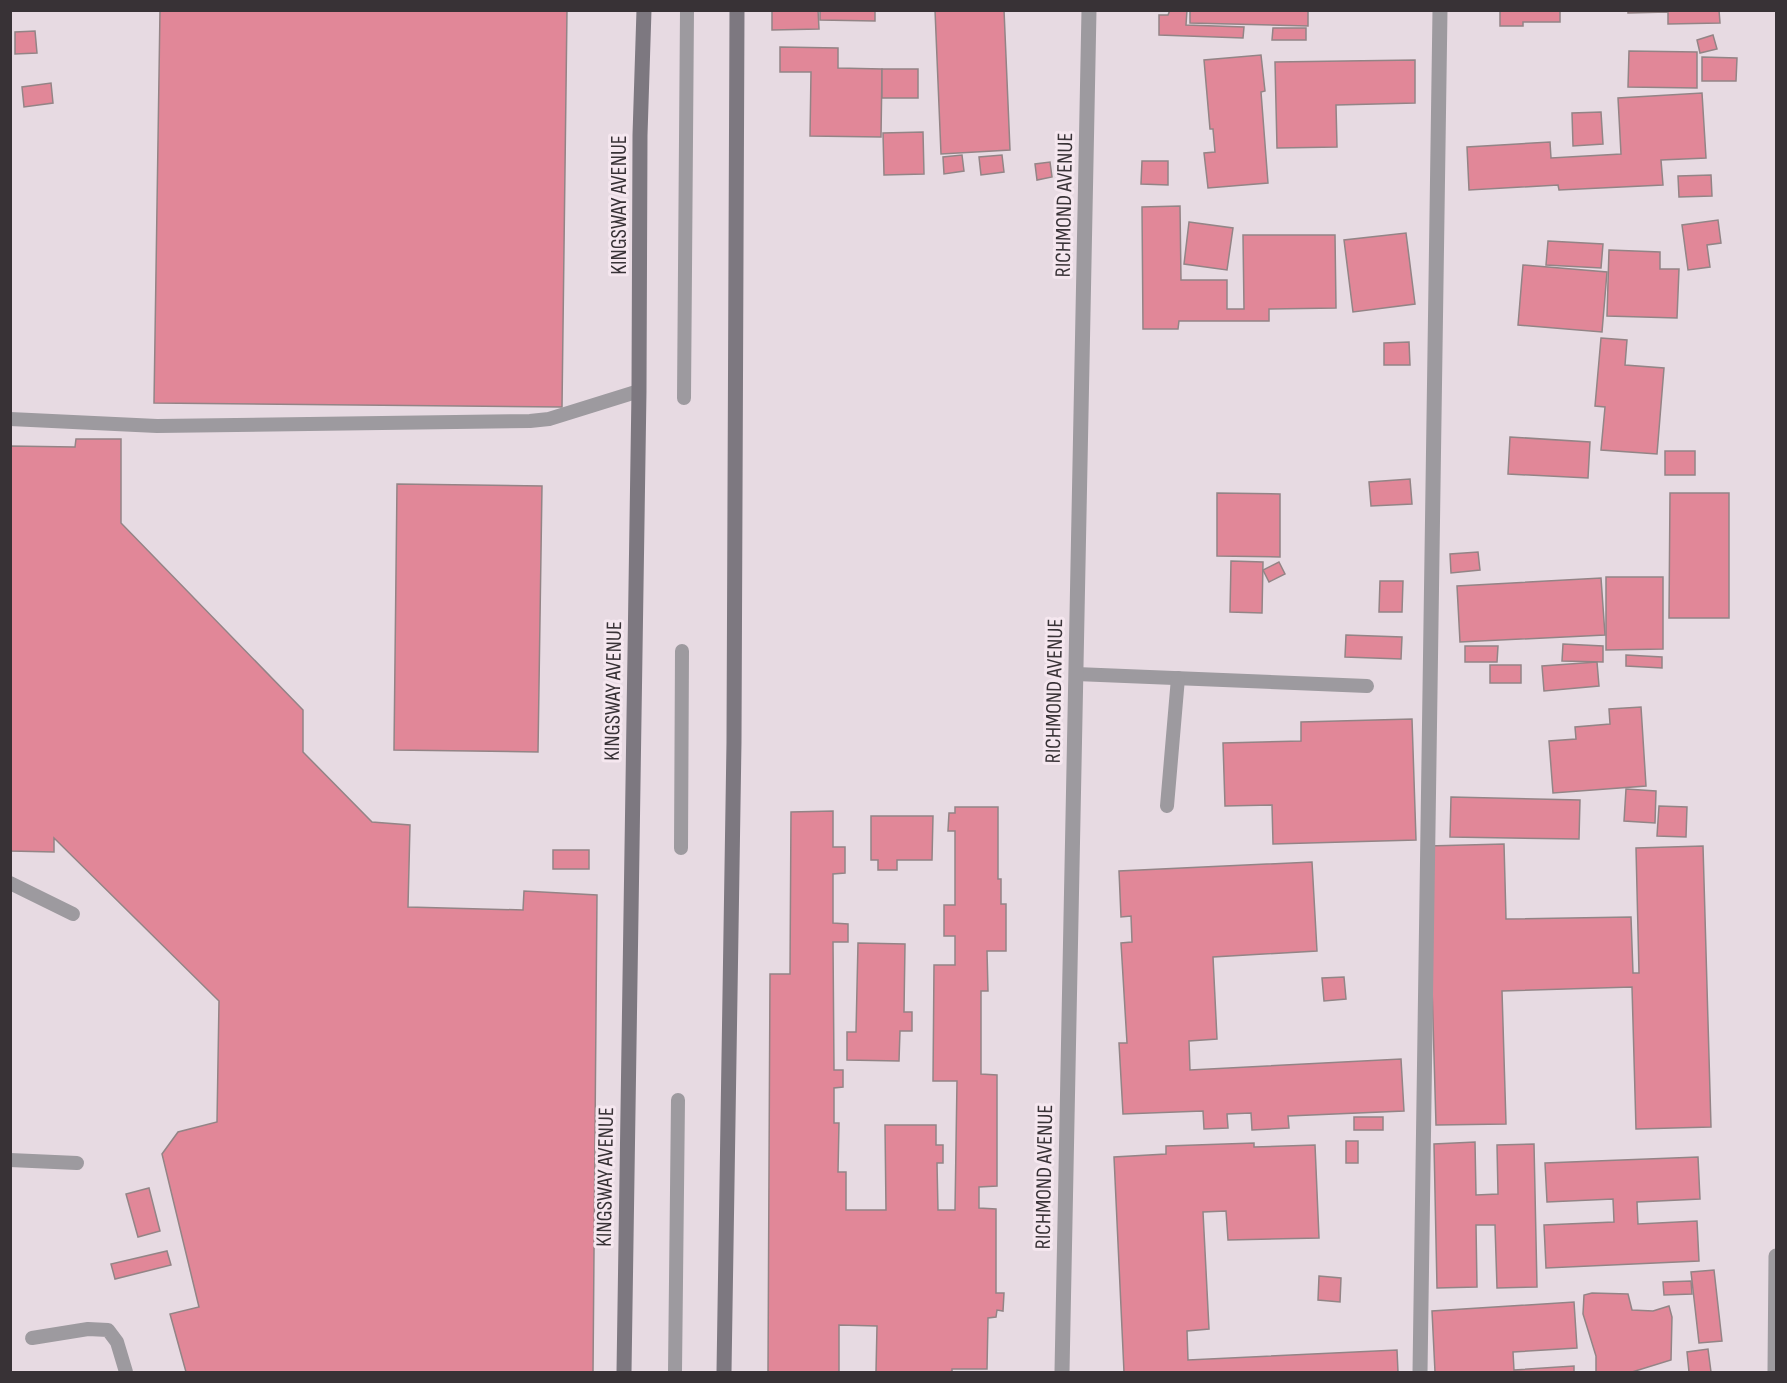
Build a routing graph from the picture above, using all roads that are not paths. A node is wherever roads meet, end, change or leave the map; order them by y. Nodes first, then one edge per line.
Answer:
1 (644, 10) edge
2 (687, 10) edge
3 (737, 10) edge
4 (1089, 10) edge
5 (1440, 10) edge
6 (639, 391) junction
7 (684, 398) dead end
8 (10, 419) edge
9 (682, 651) dead end
10 (1076, 674) junction
11 (1178, 678) junction
12 (1367, 686) dead end
13 (1167, 806) dead end
14 (681, 848) dead end
15 (10, 883) edge
16 (73, 914) dead end
17 (678, 1100) dead end
18 (10, 1160) edge
19 (78, 1163) dead end
20 (1776, 1256) edge
21 (32, 1338) dead end
22 (126, 1372) edge
23 (624, 1372) edge
24 (675, 1372) edge
25 (724, 1372) edge
26 (1062, 1372) edge
27 (1420, 1372) edge
28 (1775, 1372) edge

1 - 6 main road, KINGSWAY AVENUE
2 - 7 lane
3 - 25 main road
4 - 10 street, RICHMOND AVENUE
5 - 27 street
6 - 8 lane
6 - 23 main road, KINGSWAY AVENUE
9 - 14 lane
10 - 11 lane
10 - 26 street, RICHMOND AVENUE
11 - 12 lane
11 - 13 lane
15 - 16 lane
17 - 24 lane
18 - 19 lane
20 - 28 street
21 - 22 lane

